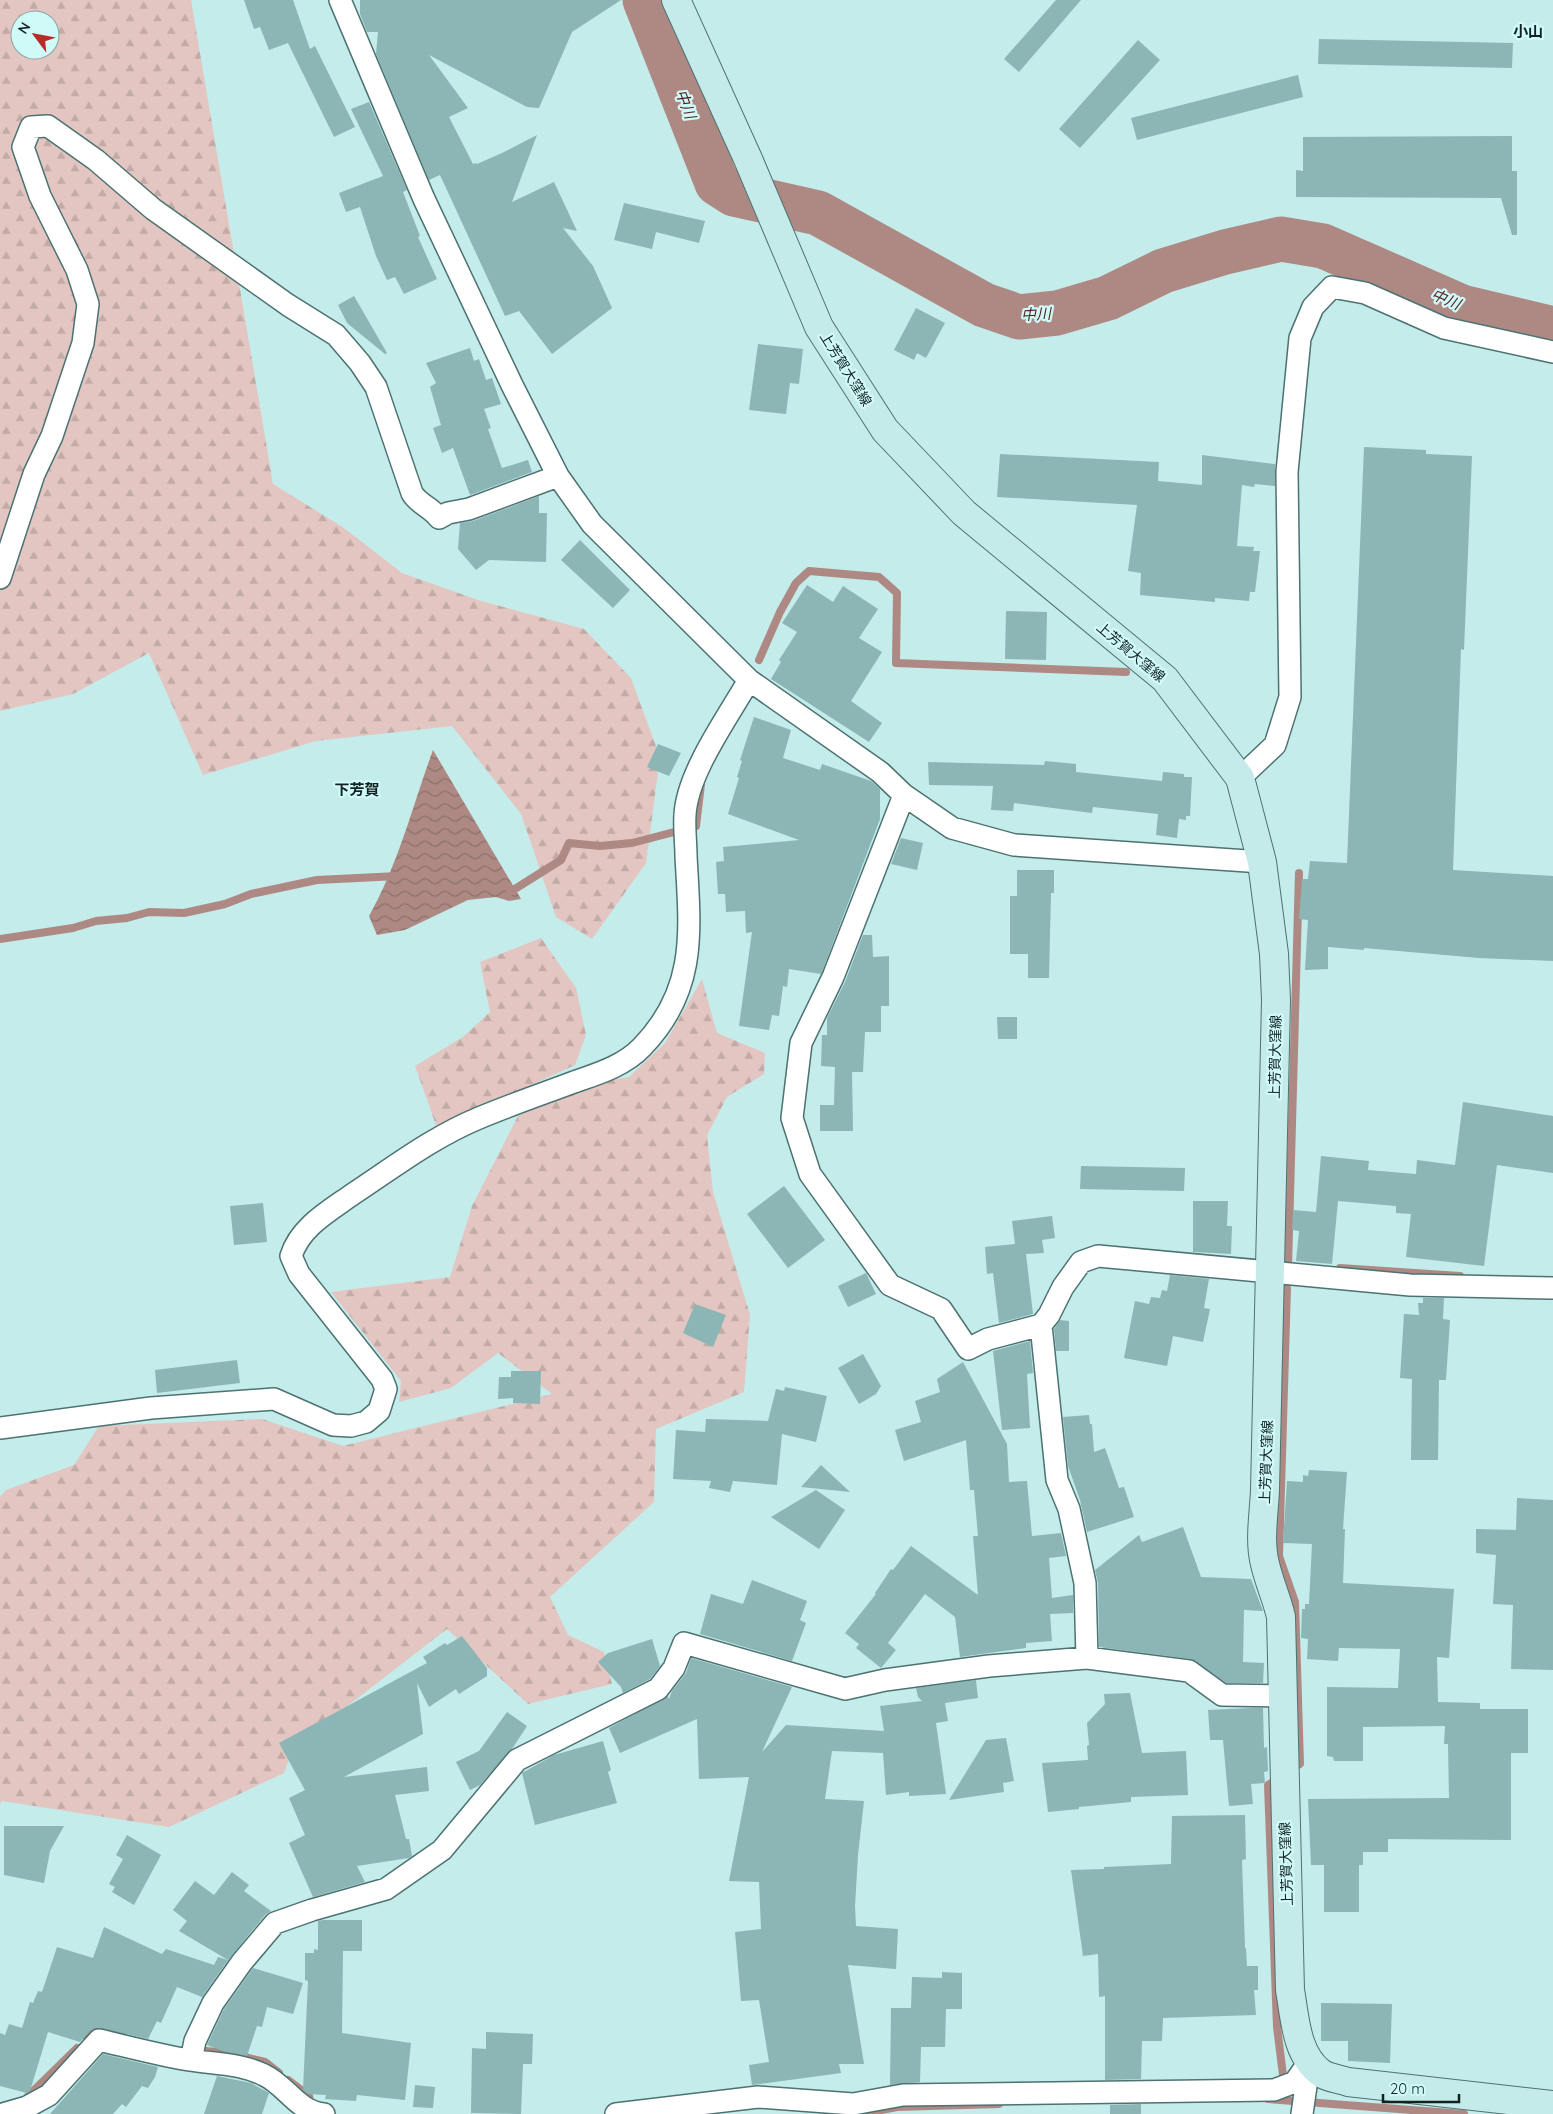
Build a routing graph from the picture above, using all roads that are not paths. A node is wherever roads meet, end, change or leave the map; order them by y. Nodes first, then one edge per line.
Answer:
1 (340, 0) edge
2 (676, 0) edge
3 (1553, 352) edge
4 (558, 476) junction
5 (0, 578) edge
6 (749, 680) junction
7 (1240, 778) junction
8 (904, 795) junction
9 (1262, 862) junction
10 (1270, 1271) junction
11 (1553, 1288) edge
12 (1041, 1325) junction
13 (0, 1428) edge
14 (1087, 1658) junction
15 (1281, 1696) junction
16 (192, 2053) junction
17 (1309, 2062) junction
18 (1303, 2105) edge
19 (1553, 2105) edge
20 (663, 2112) edge
21 (318, 2113) edge
22 (3, 2114) edge
23 (616, 2114) edge

1 - 4 street
2 - 7 main road, 上芳賀大窪線
3 - 7 street
4 - 5 street
4 - 6 street
6 - 8 street
6 - 13 street
7 - 9 main road, 上芳賀大窪線
8 - 9 street
8 - 12 street
9 - 10 main road, 上芳賀大窪線
10 - 11 street
10 - 12 street
10 - 15 main road, 上芳賀大窪線
12 - 14 street
14 - 15 street
14 - 16 street
15 - 17 main road, 上芳賀大窪線
16 - 21 street
16 - 22 street
17 - 18 street
17 - 19 main road
17 - 20 street
20 - 23 street

